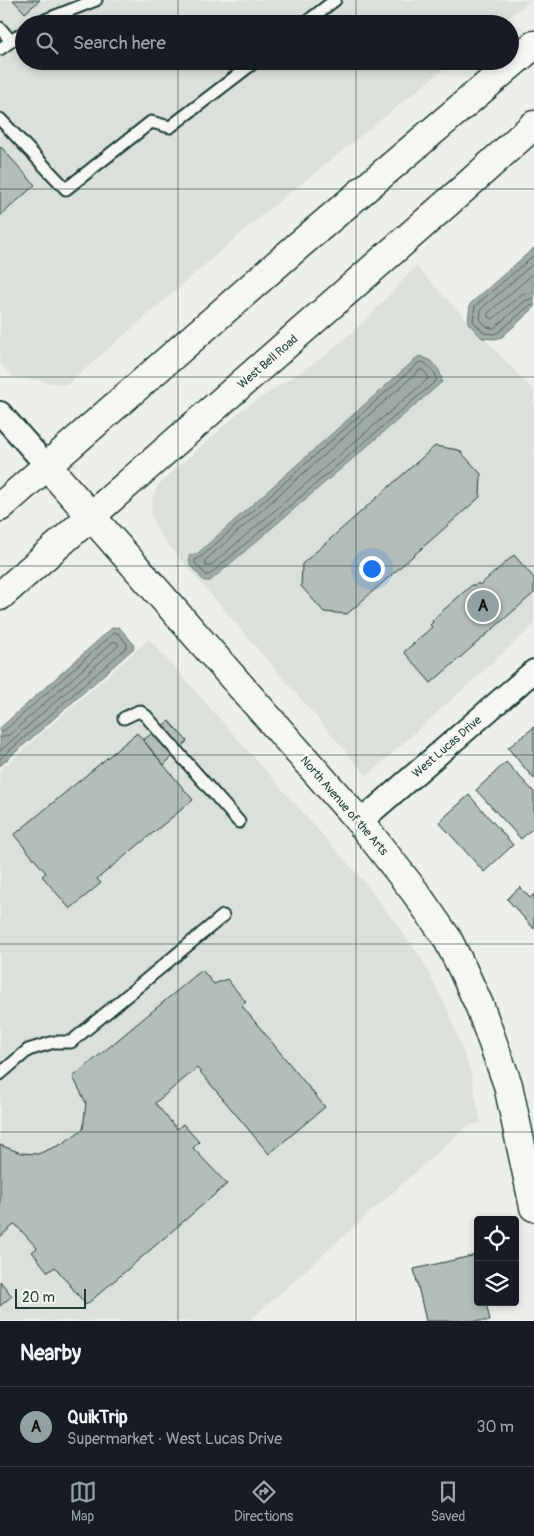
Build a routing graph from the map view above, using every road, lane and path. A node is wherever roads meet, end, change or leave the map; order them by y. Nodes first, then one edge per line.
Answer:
1 (96, 0) edge
2 (335, 0) edge
3 (58, 15) edge
4 (316, 15) edge
5 (0, 28) edge
6 (15, 38) edge
7 (11, 41) junction
8 (534, 45) edge
9 (0, 50) edge
10 (519, 58) edge
11 (244, 70) edge
12 (505, 70) edge
13 (0, 119) edge
14 (534, 125) edge
15 (0, 413) edge
16 (47, 466) junction
17 (0, 507) edge
18 (91, 518) junction
19 (0, 596) edge
20 (534, 671) edge
21 (124, 718) dead end
22 (239, 822) dead end
23 (360, 822) junction
24 (223, 916) dead end
25 (1, 1070) edge
26 (534, 1207) edge

1 - 3 lane
2 - 4 lane
5 - 7 lane
6 - 7 lane
7 - 9 lane
8 - 10 main road
11 - 13 lane
12 - 16 main road
14 - 18 main road, West Bell Road
15 - 16 street
16 - 17 main road
16 - 18 main road, North Avenue of the Arts
18 - 19 main road, West Bell Road
18 - 23 main road, North Avenue of the Arts
20 - 23 street, West Lucas Drive
21 - 22 lane
23 - 26 main road, North Avenue of the Arts
24 - 25 lane

